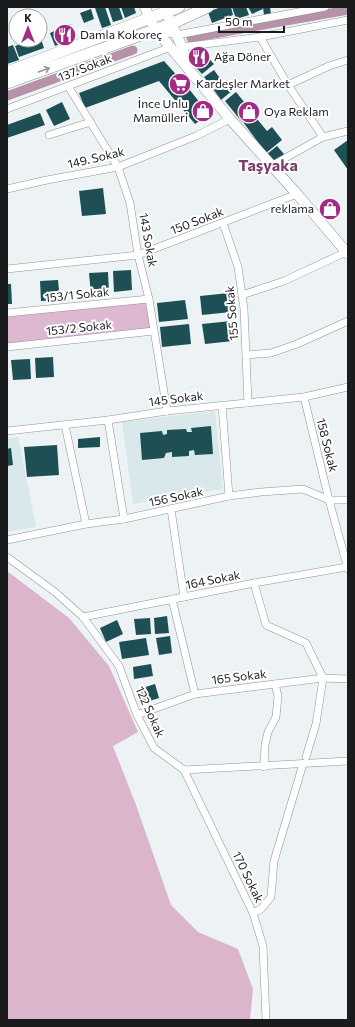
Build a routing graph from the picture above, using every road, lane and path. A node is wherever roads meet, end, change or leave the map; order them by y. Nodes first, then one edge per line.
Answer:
1 (145, 7) edge
2 (178, 7) edge
3 (208, 7) edge
4 (325, 7) edge
5 (164, 10) edge
6 (149, 18) junction
7 (348, 20) edge
8 (171, 24) junction
9 (156, 30) junction
10 (177, 35) junction
11 (260, 37) junction
12 (171, 48) junction
13 (182, 48) junction
14 (348, 60) edge
15 (190, 70) junction
16 (7, 72) edge
17 (7, 83) edge
18 (288, 85) junction
19 (68, 86) junction
20 (7, 109) edge
21 (230, 119) junction
22 (91, 122) junction
23 (348, 131) edge
24 (49, 135) dead end
25 (323, 137) junction
26 (271, 166) junction
27 (118, 167) junction
28 (7, 189) edge
29 (297, 194) junction
30 (223, 223) junction
31 (347, 253) edge
32 (138, 255) junction
33 (7, 270) edge
34 (242, 295) junction
35 (149, 299) junction
36 (7, 313) edge
37 (348, 321) edge
38 (154, 331) junction
39 (7, 347) edge
40 (246, 355) junction
41 (348, 387) edge
42 (304, 397) junction
43 (248, 403) junction
44 (222, 405) junction
45 (167, 411) junction
46 (108, 420) junction
47 (65, 425) junction
48 (7, 431) edge
49 (229, 496) junction
50 (329, 500) junction
51 (348, 500) edge
52 (171, 509) junction
53 (124, 519) junction
54 (86, 524) junction
55 (7, 540) edge
56 (7, 557) edge
57 (348, 568) edge
58 (254, 583) junction
59 (184, 597) junction
60 (172, 599) junction
61 (83, 617) junction
62 (323, 678) junction
63 (348, 679) edge
64 (275, 684) junction
65 (195, 694) junction
66 (136, 715) junction
67 (306, 757) dead end
68 (348, 761) edge
69 (303, 764) junction
70 (264, 766) junction
71 (184, 770) junction
72 (253, 913) junction
73 (266, 1020) edge

1 - 6 main road
2 - 5 main road
3 - 8 main road
4 - 10 street
5 - 6 main road
5 - 8 main road
6 - 9 main road
6 - 16 main road
7 - 11 street
8 - 9 main road
8 - 10 main road
9 - 10 street
9 - 12 main road
17 -> 9 main road
10 - 13 main road
11 - 13 street
11 - 18 street
12 - 15 main road
12 - 19 street, 137. Sokak
13 - 15 main road
14 - 18 street
15 - 21 main road
18 - 25 street
19 - 20 street, 137. Sokak
19 - 22 street, 143 Sokak
21 - 26 main road
21 - 27 street, 149. Sokak
22 - 24 street
22 - 27 street, 143 Sokak
23 - 25 street
25 - 26 street
26 - 29 main road
27 - 28 street, 149. Sokak
27 - 32 street, 143 Sokak
29 - 30 street, 150 Sokak
29 - 31 main road
30 - 32 street, 150 Sokak
30 - 34 street, 155 Sokak
31 - 34 street
32 - 33 street, 150 Sokak
32 - 35 street, 143 Sokak
34 - 40 street, 155 Sokak
35 - 36 street, 153/1 Sokak
35 - 38 street, 143 Sokak
37 - 40 street
38 - 39 street, 153/2 Sokak
38 - 45 street, 143 Sokak
40 - 43 street, 155 Sokak
41 - 42 street, 145 Sokak
42 - 43 street, 145 Sokak
42 - 50 street, 158 Sokak
43 - 44 street, 145 Sokak
44 - 45 street, 145 Sokak
44 - 49 street
45 - 46 street, 145 Sokak
46 - 47 street, 145 Sokak
46 - 53 street
47 - 48 street, 145 Sokak
47 - 54 street
49 - 50 street, 156 Sokak
49 - 52 street, 156 Sokak
50 - 51 street, 156 Sokak
50 - 57 street, 158 Sokak
52 - 53 street, 156 Sokak
52 - 59 street
53 - 54 street, 156 Sokak
54 - 55 street, 156 Sokak
56 - 61 street, 122 Sokak
57 - 58 street, 164 Sokak
58 - 59 street, 164 Sokak
58 - 62 street
59 - 60 street, 164 Sokak
60 - 61 street, 164 Sokak
60 - 65 street
61 - 66 street, 122 Sokak
62 - 63 street, 165 Sokak
62 - 64 street, 165 Sokak
62 - 67 street
64 - 65 street, 165 Sokak
64 - 70 street
65 - 66 street, 165 Sokak
66 - 71 street, 122 Sokak
68 - 69 street
69 - 70 street
69 - 72 street, 170 Sokak
70 - 71 street
71 - 72 street, 170 Sokak
72 - 73 street

